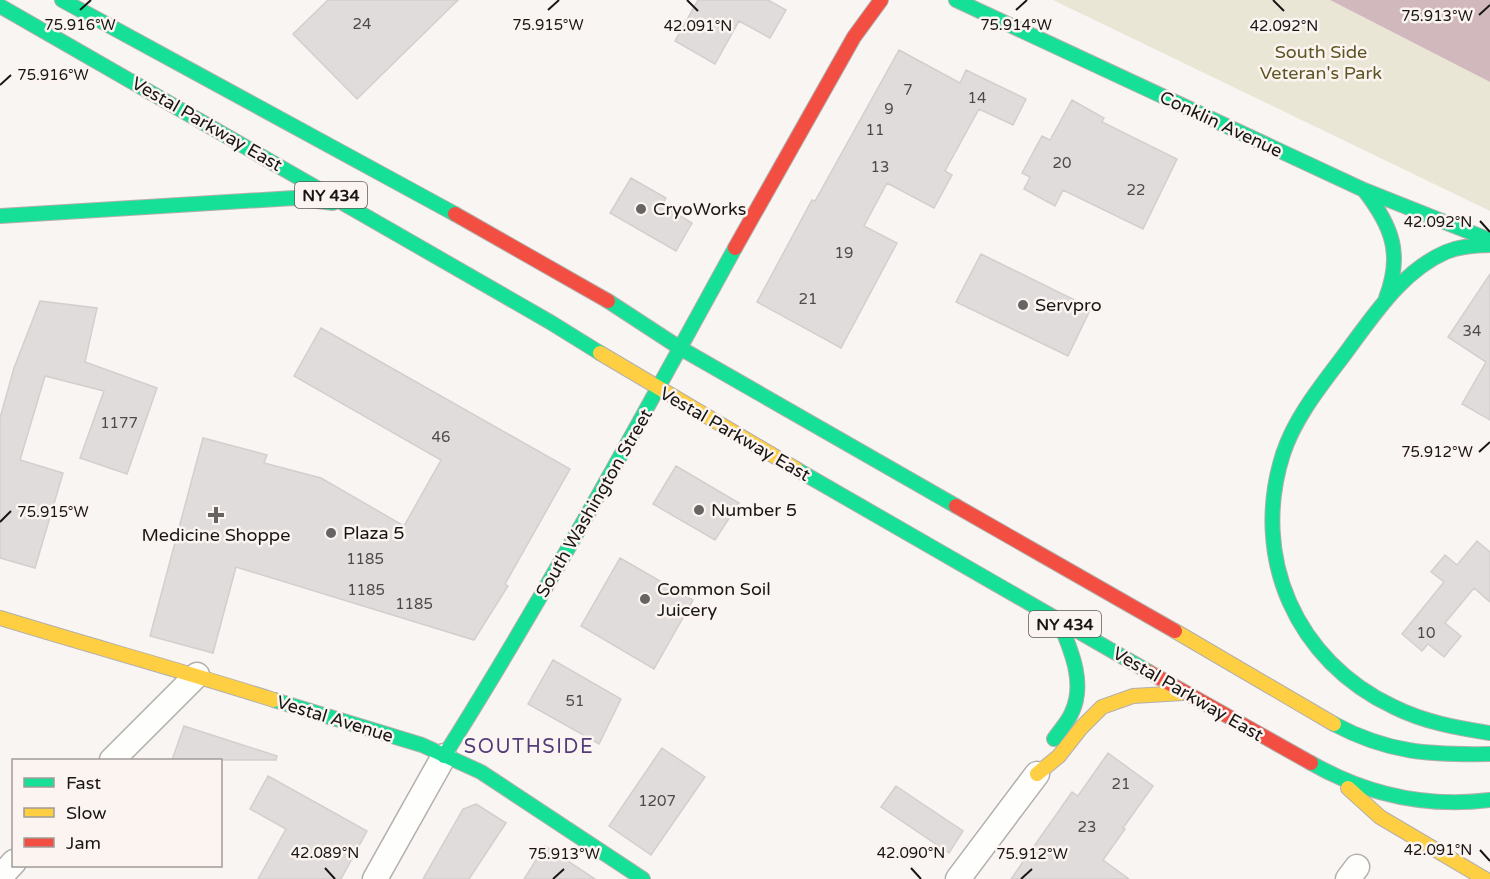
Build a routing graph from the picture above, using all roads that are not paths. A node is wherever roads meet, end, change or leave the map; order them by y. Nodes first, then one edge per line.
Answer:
1 (62, 0) edge
2 (881, 0) edge
3 (956, 0) edge
4 (0, 6) edge
5 (1364, 190) junction
6 (357, 210) junction
7 (0, 216) edge
8 (1490, 240) edge
9 (1490, 245) edge
10 (1386, 298) junction
11 (680, 348) junction
12 (658, 389) junction
13 (0, 618) edge
14 (1059, 621) junction
15 (197, 675) junction
16 (1183, 693) junction
17 (1490, 733) edge
18 (1490, 753) edge
19 (444, 756) junction
20 (113, 759) edge
21 (1037, 774) junction
22 (1336, 777) junction
23 (1490, 800) edge
24 (12, 864) edge
25 (0, 877) edge
26 (375, 879) edge
27 (643, 879) edge
28 (958, 879) edge
29 (1485, 879) edge

1 - 11 main road, Vestal Parkway East / NY 434
2 - 11 main road, South Washington Street
3 - 5 main road, Conklin Avenue
4 - 6 main road, Vestal Parkway East / NY 434
5 - 8 main road, Conklin Avenue
5 - 10 main road
6 - 7 main road
6 - 12 main road, Vestal Parkway East / NY 434
9 - 10 main road
10 - 17 main road
11 - 12 main road, South Washington Street
11 - 18 main road, Vestal Parkway East / NY 434
12 - 14 main road, Vestal Parkway East / NY 434
12 - 19 main road, South Washington Street
13 - 15 main road, Vestal Avenue
14 - 16 main road, Vestal Parkway East / NY 434
14 - 21 main road
15 - 19 main road, Vestal Avenue
15 - 20 street
16 - 21 main road
16 - 22 main road, Vestal Parkway East / NY 434
19 - 26 street, South Washington Street
19 - 27 main road, Vestal Avenue
21 - 28 street
22 - 23 main road, Vestal Parkway East / NY 434
22 - 29 main road
24 - 25 street

